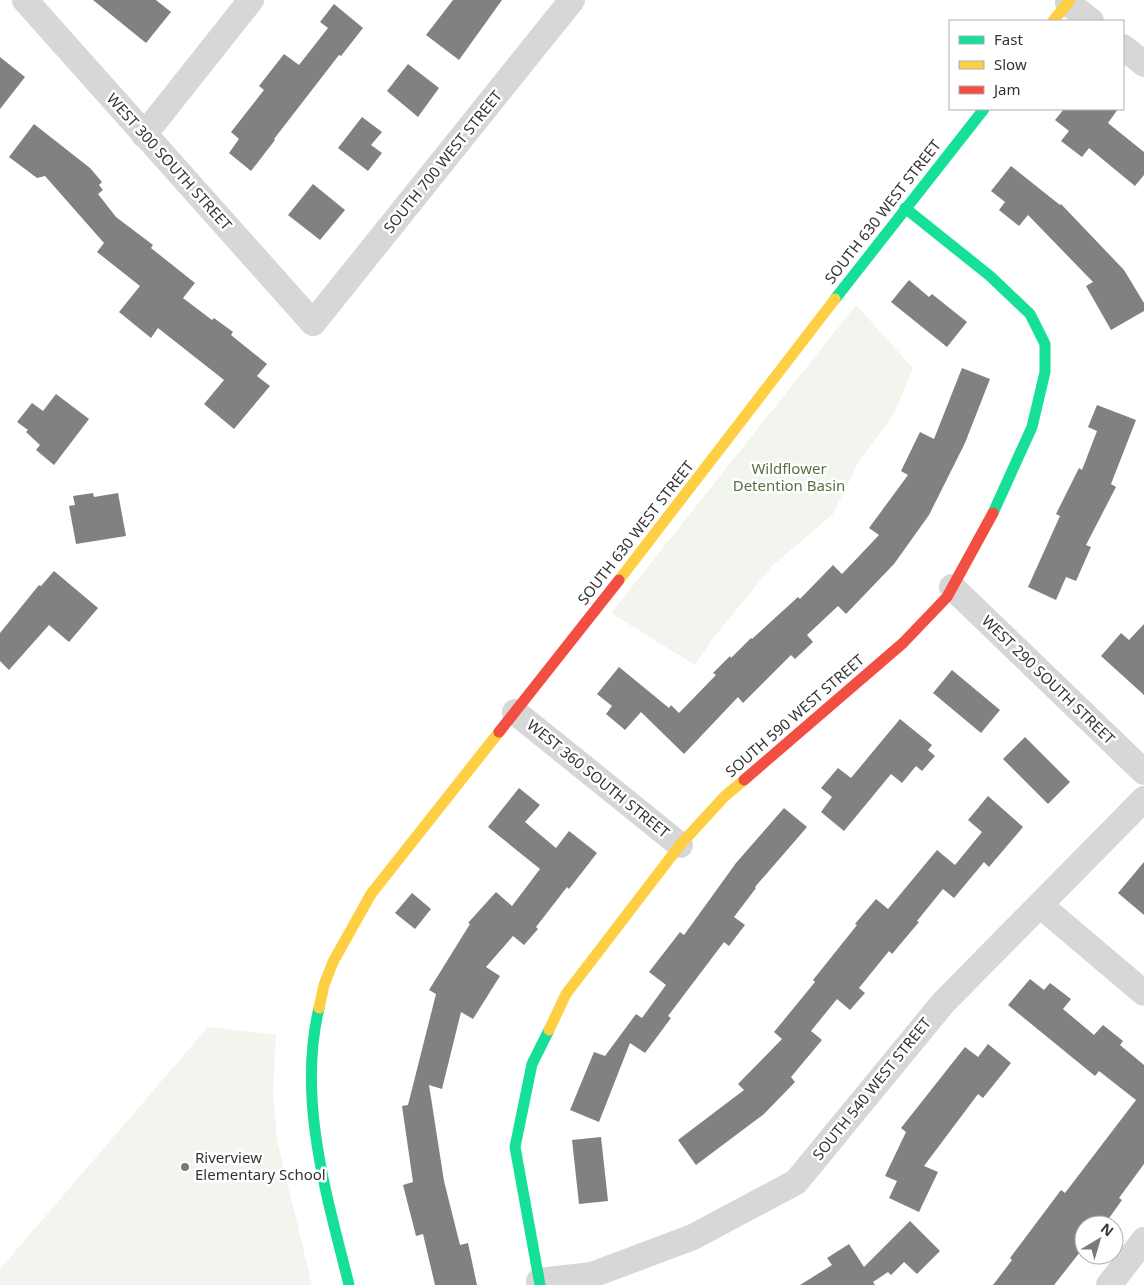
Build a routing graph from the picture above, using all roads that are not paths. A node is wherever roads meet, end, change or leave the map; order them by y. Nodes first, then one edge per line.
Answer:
1 (25, 0) edge
2 (251, 0) edge
3 (572, 0) edge
4 (1064, 8) edge
5 (1089, 20) edge
6 (1124, 48) edge
7 (1144, 64) edge
8 (983, 110) edge
9 (144, 135) junction
10 (905, 208) junction
11 (313, 324) joint
12 (952, 588) junction
13 (515, 712) junction
14 (1144, 772) edge
15 (1144, 799) edge
16 (680, 845) junction
17 (1040, 905) junction
18 (1144, 993) edge
19 (1144, 1240) edge
20 (1122, 1280) edge
21 (540, 1283) edge
22 (349, 1285) edge

1 - 9 street, WEST 300 SOUTH STREET
2 - 9 street
3 - 11 street, SOUTH 700 WEST STREET
4 - 5 street
6 - 7 street
8 - 10 street, SOUTH 630 WEST STREET
9 - 11 street, WEST 300 SOUTH STREET
10 - 12 street, SOUTH 590 WEST STREET
10 - 13 street, SOUTH 630 WEST STREET
12 - 14 street, WEST 290 SOUTH STREET
12 - 16 street, SOUTH 590 WEST STREET
13 - 16 street, WEST 360 SOUTH STREET
13 - 22 street, SOUTH 630 WEST STREET
15 - 17 street, SOUTH 540 WEST STREET
16 - 21 street, SOUTH 590 WEST STREET
17 - 18 street
17 - 21 street, SOUTH 540 WEST STREET
19 - 20 street

